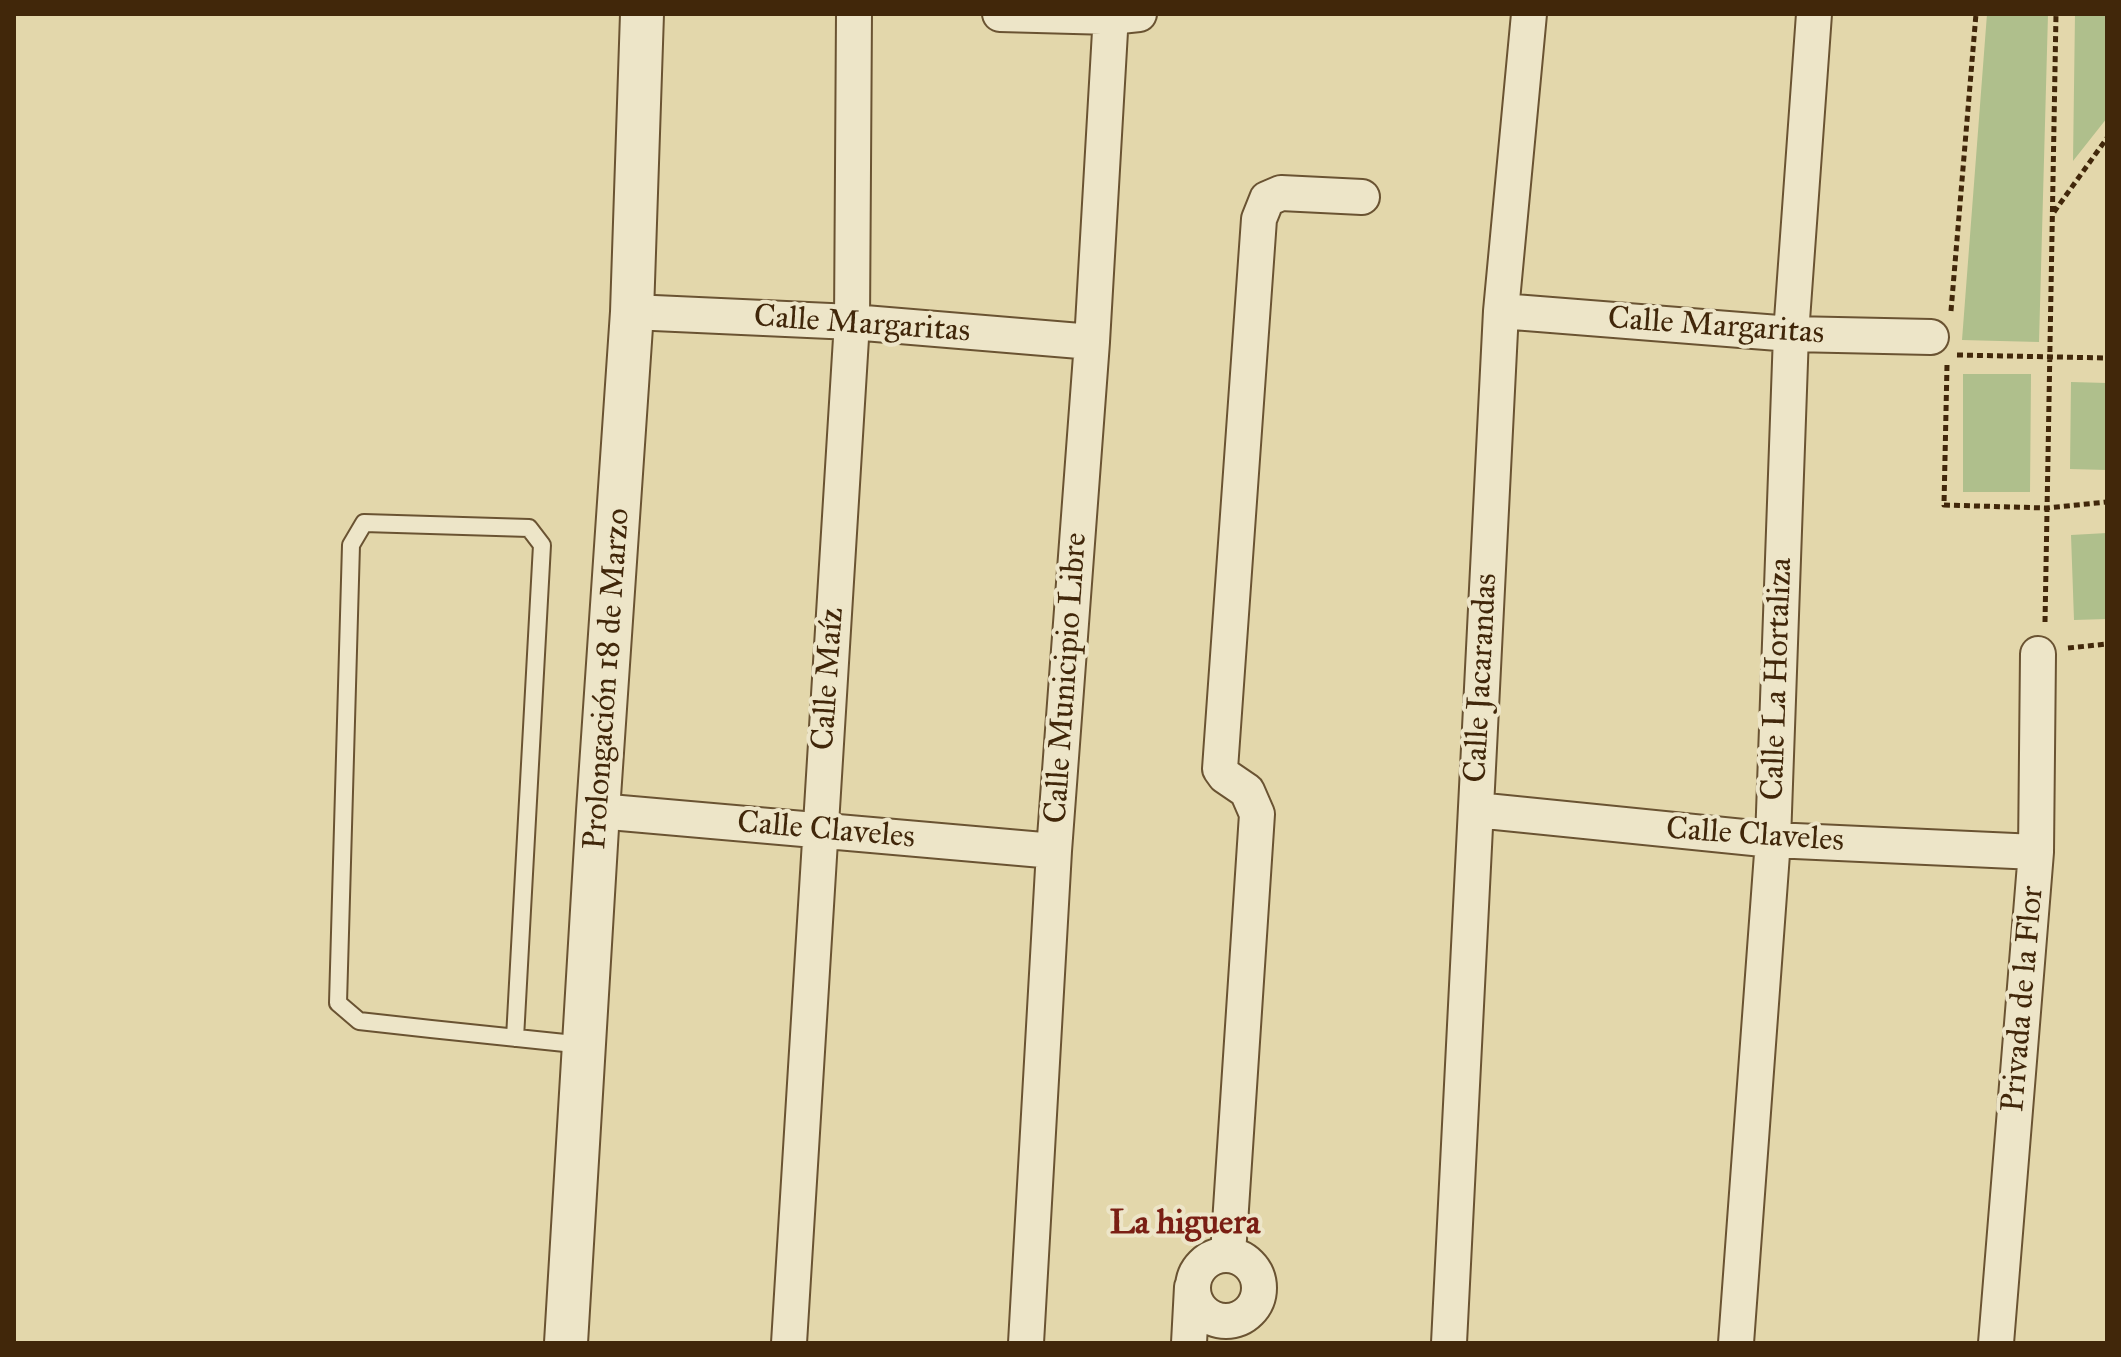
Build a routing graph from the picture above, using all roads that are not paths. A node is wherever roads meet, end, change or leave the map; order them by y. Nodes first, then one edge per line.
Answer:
1 (642, 14) edge
2 (854, 14) edge
3 (1000, 14) edge
4 (1529, 14) edge
5 (1814, 14) edge
6 (1120, 15) edge
7 (1362, 197) dead end
8 (1501, 311) junction
9 (632, 312) junction
10 (852, 322) junction
11 (1941, 330) road end
12 (1791, 334) junction
13 (1092, 342) junction
14 (2041, 645) road end
15 (1476, 810) junction
16 (598, 811) junction
17 (819, 831) junction
18 (1773, 840) junction
19 (1054, 851) junction
20 (2036, 852) junction
21 (515, 1038) junction
22 (584, 1045) junction
23 (1228, 1254) junction
24 (1192, 1286) junction
25 (1219, 1332) edge
26 (566, 1343) edge
27 (789, 1343) edge
28 (1026, 1343) edge
29 (1189, 1343) edge
30 (1449, 1343) edge
31 (1736, 1343) edge
32 (1996, 1343) edge

1 - 9 street, Prolongación 18 de Marzo
2 - 10 street, Calle Maíz
3 - 6 street
4 - 8 street, Calle Jacarandas
5 - 12 street, Calle La Hortaliza
6 - 13 street, Calle Municipio Libre
7 - 23 street
8 - 12 street, Calle Margaritas
8 - 15 street, Calle Jacarandas
9 - 10 street, Calle Margaritas
9 - 16 street, Prolongación 18 de Marzo
10 - 13 street, Calle Margaritas
10 - 17 street, Calle Maíz
11 - 12 street, Calle Margaritas
12 - 18 street, Calle La Hortaliza
13 - 19 street, Calle Municipio Libre
14 - 20 street, Privada de la Flor
15 - 18 street, Calle Claveles
15 - 30 street, Calle Jacarandas
16 - 17 street, Calle Claveles
16 - 22 street, Prolongación 18 de Marzo
17 - 19 street, Calle Claveles
17 - 27 street, Calle Maíz
18 - 20 street, Calle Claveles
18 - 31 street, Calle La Hortaliza
19 - 28 street, Calle Municipio Libre
20 - 32 street, Privada de la Flor
21 - 21 lane
21 - 22 lane
22 - 26 street, Prolongación 18 de Marzo
23 - 24 street
23 - 25 street
24 - 25 street
24 - 29 street

